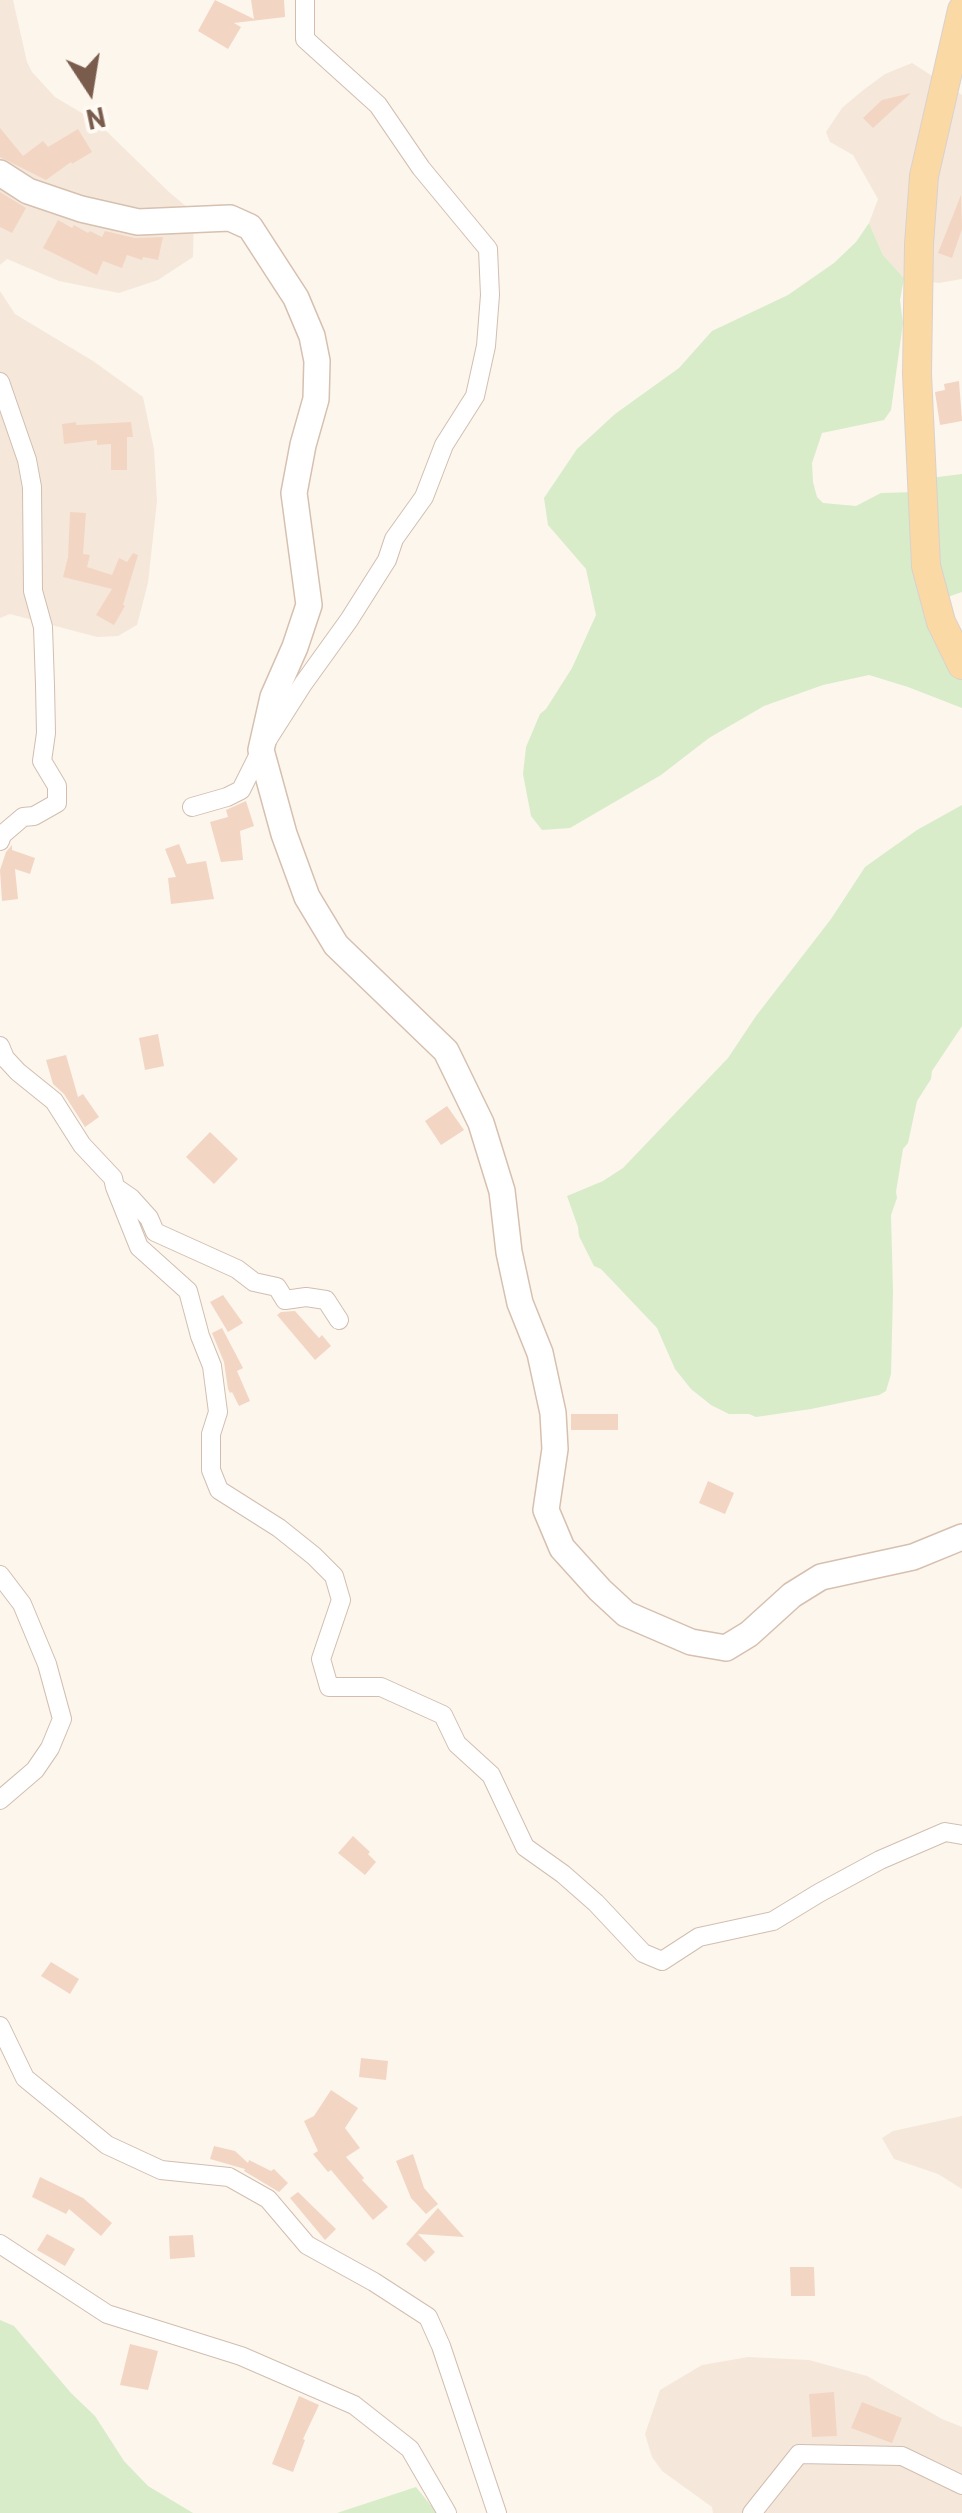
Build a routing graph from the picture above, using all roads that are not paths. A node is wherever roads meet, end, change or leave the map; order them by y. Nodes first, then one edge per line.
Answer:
1 (305, 0) edge
2 (962, 10) edge
3 (0, 174) edge
4 (0, 382) edge
5 (962, 664) edge
6 (261, 750) junction
7 (192, 807) dead end
8 (0, 842) edge
9 (0, 1046) edge
10 (115, 1187) junction
11 (340, 1320) dead end
12 (962, 1538) edge
13 (0, 1575) edge
14 (0, 1800) edge
15 (962, 1835) edge
16 (0, 2026) edge
17 (0, 2244) edge
18 (962, 2484) edge
19 (447, 2513) edge
20 (497, 2513) edge
21 (752, 2513) edge

1 - 6 street
2 - 5 main road
3 - 6 main road
4 - 8 street
6 - 7 street
6 - 12 main road
9 - 10 street
10 - 11 street
10 - 15 street
13 - 14 street
16 - 20 street
17 - 19 street
18 - 21 street

